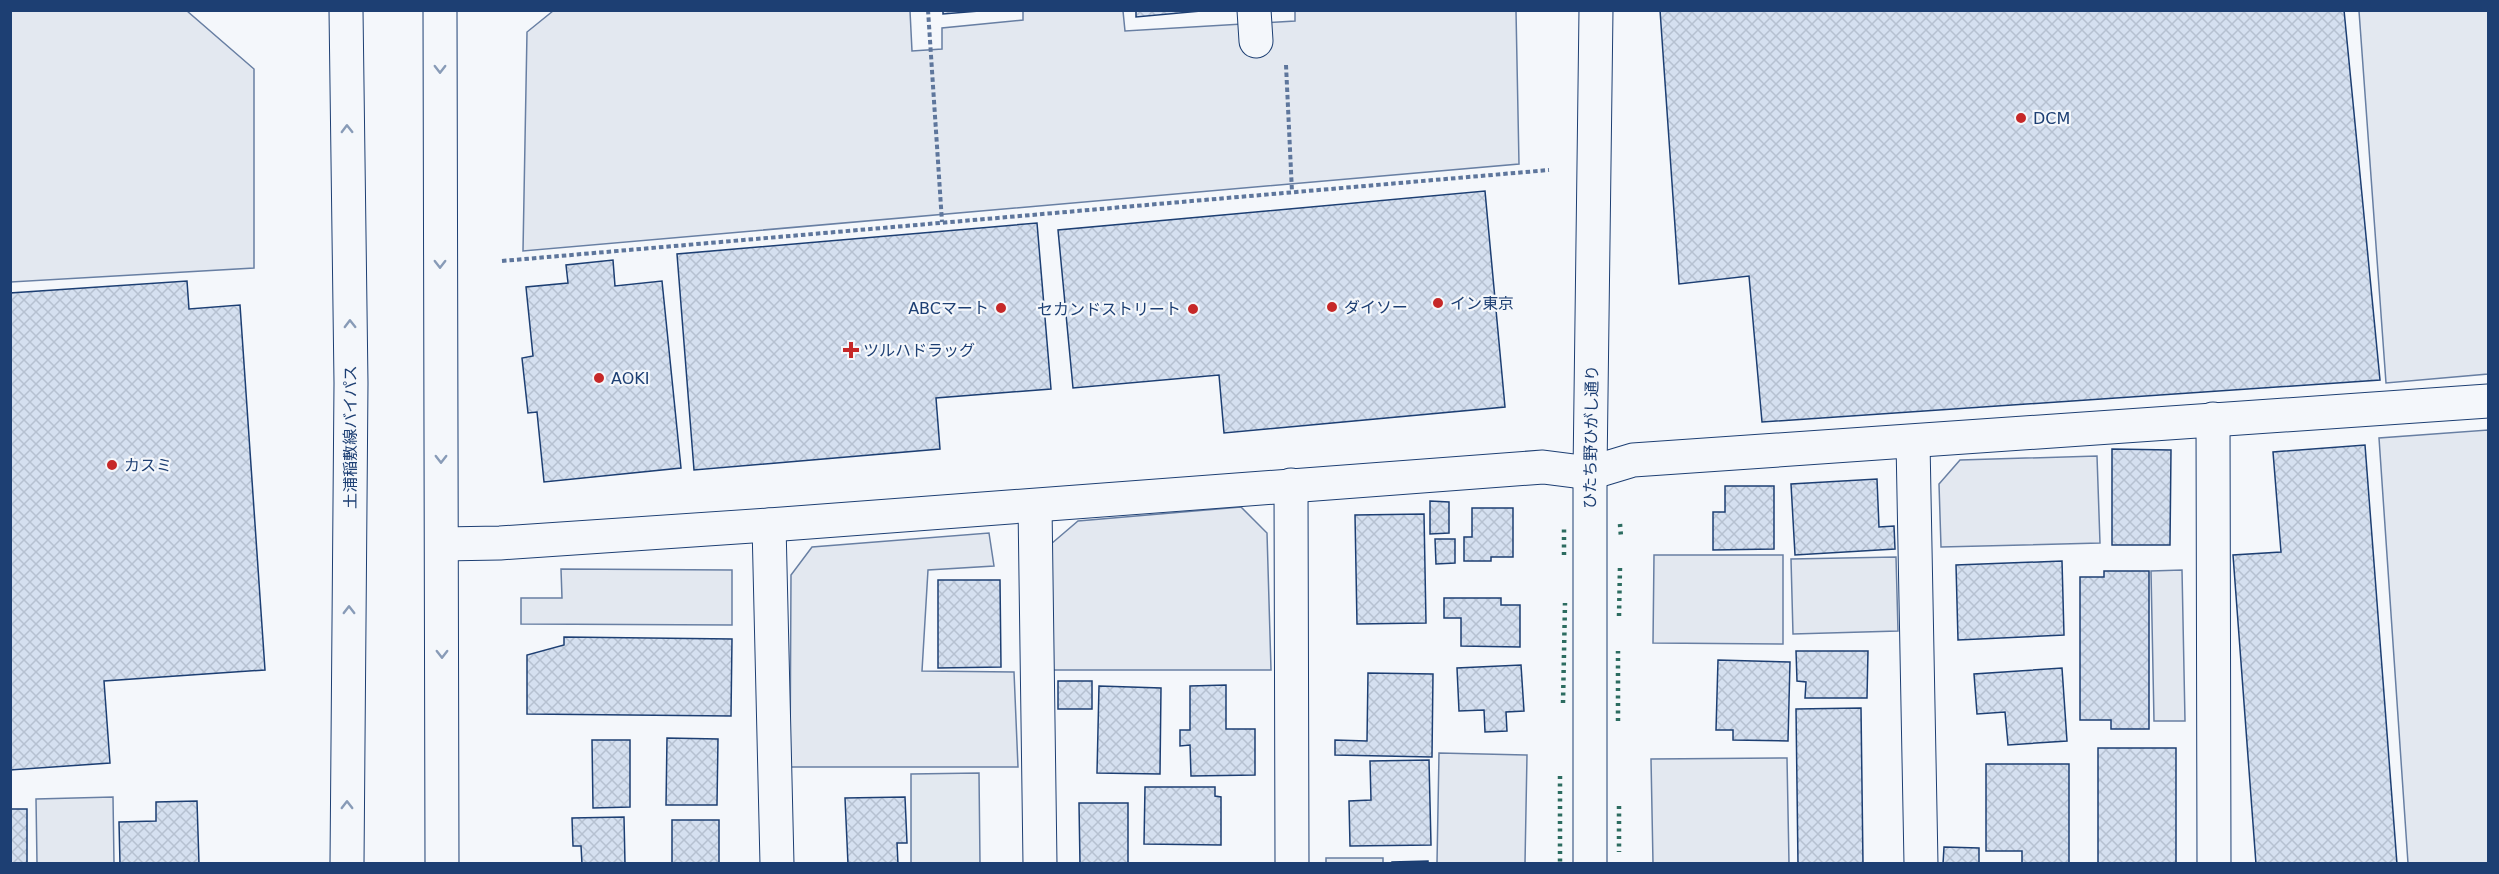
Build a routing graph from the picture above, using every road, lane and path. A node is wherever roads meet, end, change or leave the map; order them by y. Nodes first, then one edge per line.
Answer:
1 (346, 10) edge
2 (440, 10) edge
3 (928, 10) edge
4 (1596, 10) edge
5 (1285, 62) dead end
6 (1549, 170) dead end
7 (1292, 192) junction
8 (942, 222) junction
9 (502, 261) dead end
10 (2488, 401) edge
11 (2214, 419) junction
12 (1913, 442) junction
13 (1590, 473) junction
14 (1291, 485) junction
15 (1035, 506) junction
16 (769, 525) junction
17 (442, 544) junction
18 (346, 864) edge
19 (442, 864) edge
20 (777, 864) edge
21 (1040, 864) edge
22 (1292, 864) edge
23 (1590, 864) edge
24 (1921, 864) edge
25 (2214, 864) edge

18 -> 1 street, 土浦稲敷線バイパス
2 -> 17 street
3 - 8 path
4 - 13 street, ひたち野ひがし通り
5 - 7 path
6 - 7 path
7 - 8 path
8 - 9 path
10 - 11 street
11 - 12 street
11 - 25 street
12 - 13 street
12 - 24 street
13 - 14 street
13 - 23 street, ひたち野ひがし通り
14 - 15 street
14 - 22 street
15 - 16 street
15 - 21 street
16 - 17 street
16 - 20 street
17 -> 19 street

